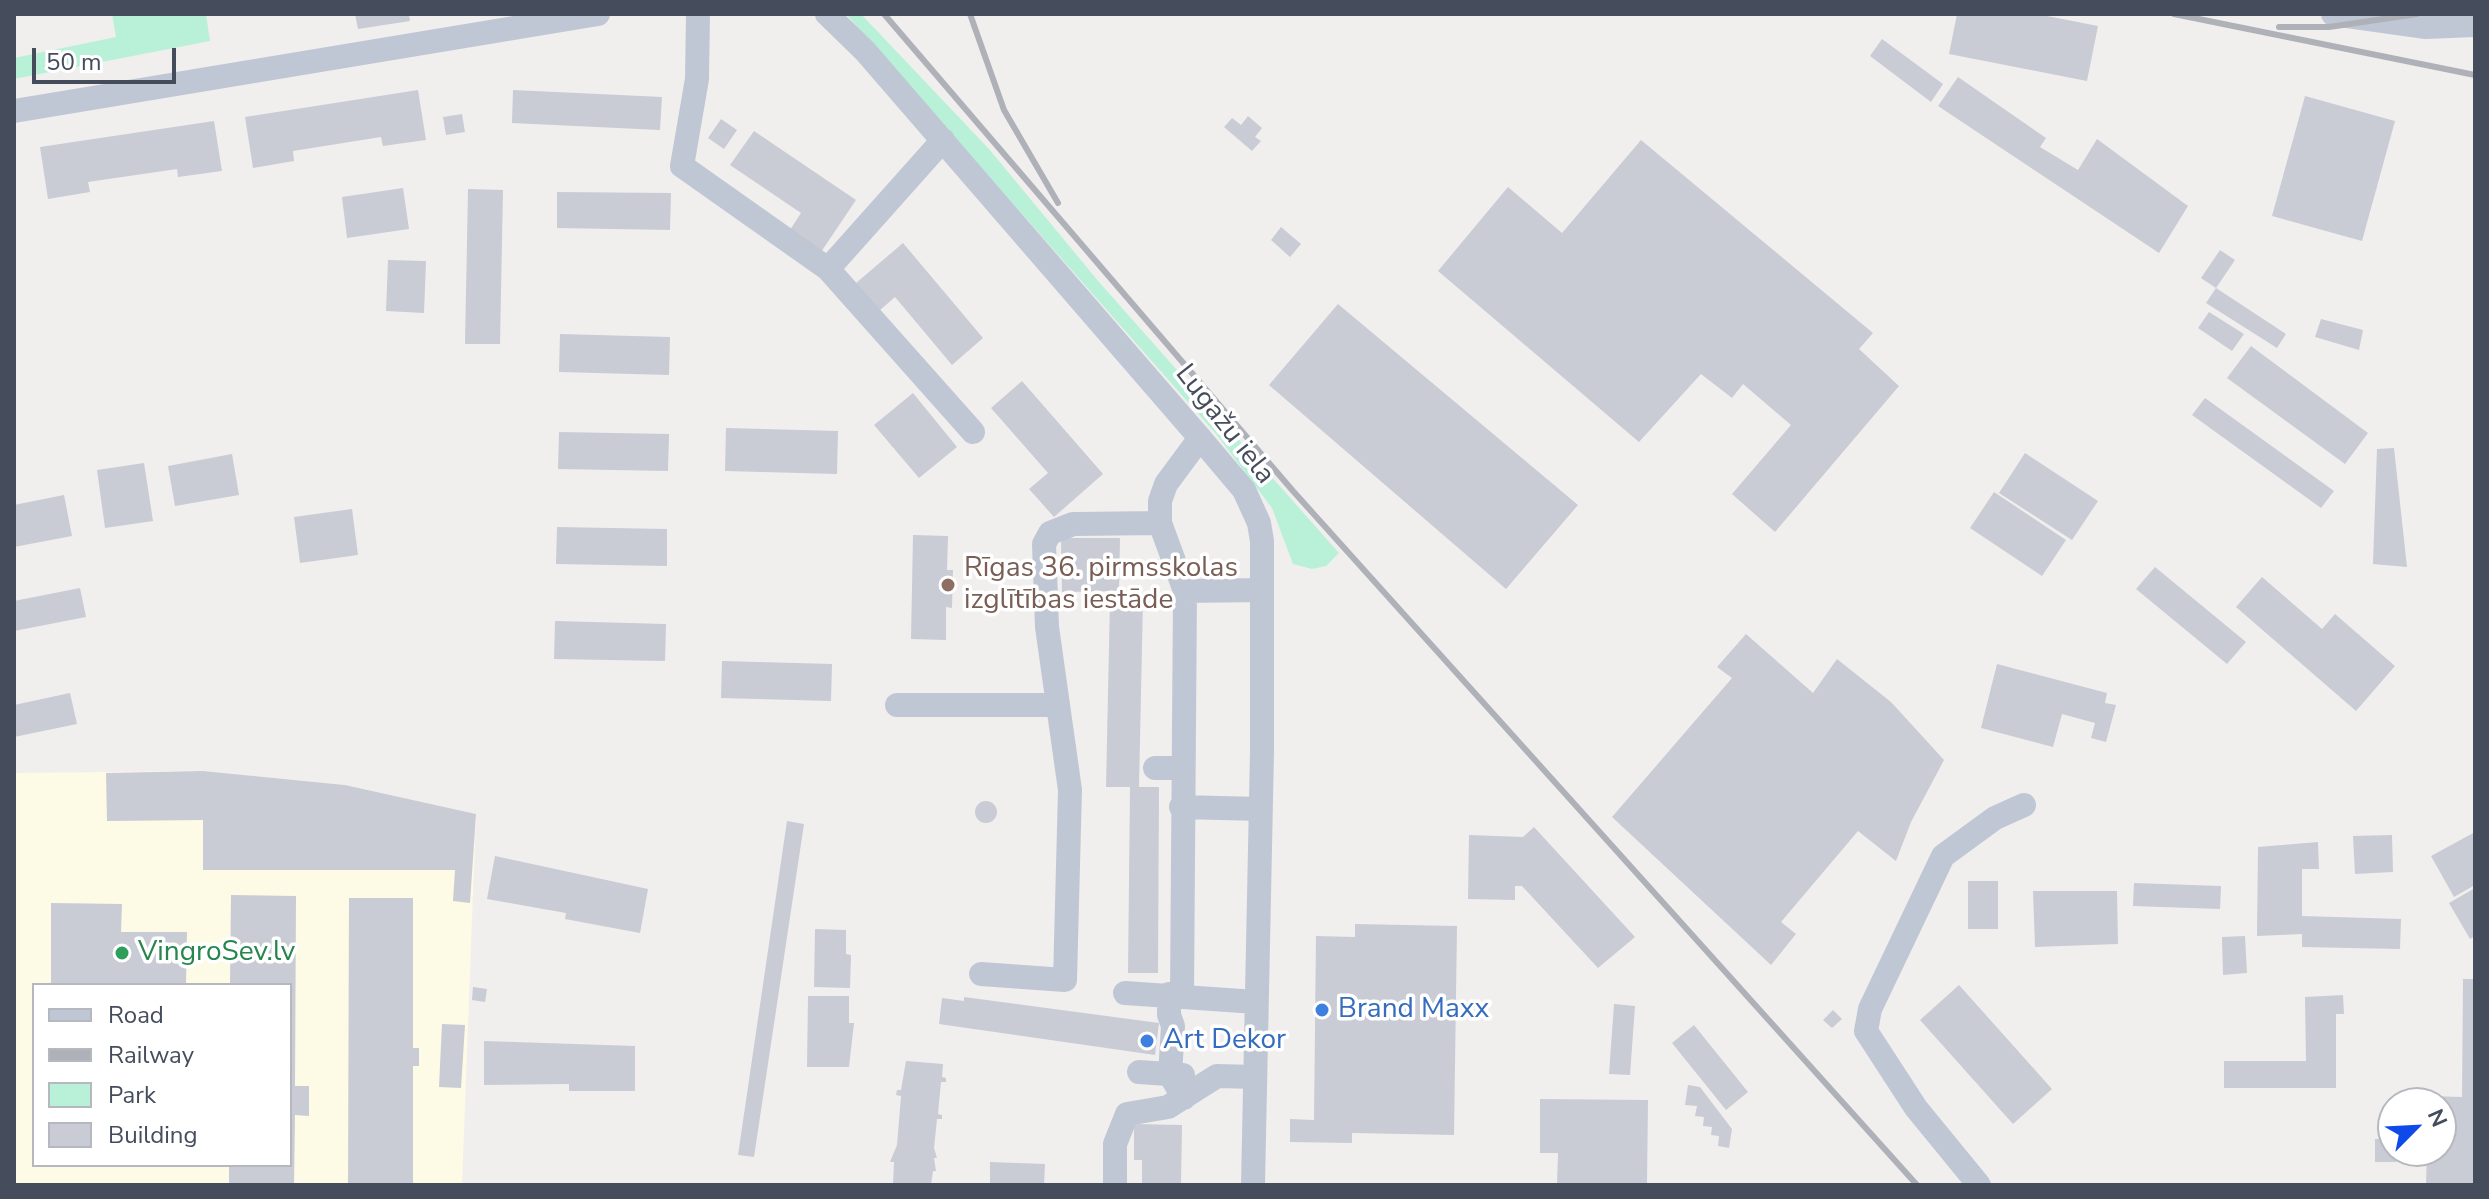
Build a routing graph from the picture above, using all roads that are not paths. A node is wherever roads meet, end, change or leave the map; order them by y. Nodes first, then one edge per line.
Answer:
1 (598, 14) edge
2 (698, 14) edge
3 (827, 14) edge
4 (2333, 14) edge
5 (2475, 25) edge
6 (14, 111) edge
7 (943, 140) junction
8 (828, 269) junction
9 (973, 432) dead end
10 (1200, 438) junction
11 (1160, 523) junction
12 (1262, 590) junction
13 (1185, 591) junction
14 (897, 705) dead end
15 (1055, 705) junction
16 (1155, 768) dead end
17 (1182, 768) junction
18 (2024, 805) dead end
19 (1181, 807) junction
20 (1260, 809) junction
21 (981, 974) dead end
22 (1125, 993) dead end
23 (1176, 995) junction
24 (1256, 1002) junction
25 (1139, 1072) dead end
26 (1170, 1075) junction
27 (1217, 1076) junction
28 (1255, 1077) junction
29 (1184, 1098) junction
30 (1115, 1185) edge
31 (1253, 1185) edge
32 (1979, 1185) edge

1 - 6 street
2 - 8 street
3 - 7 street, Lugažu iela
4 - 5 street
7 - 8 street
7 - 10 street, Lugažu iela
8 - 9 street
10 - 11 street
10 - 12 street, Lugažu iela
11 - 13 street
11 - 15 street
12 - 13 street
12 - 20 street, Lugažu iela
13 - 17 street
14 - 15 street
15 - 21 street
16 - 17 street
17 - 19 street
18 - 32 street
19 - 20 street
19 - 23 street
20 - 24 street, Lugažu iela
22 - 23 street
23 - 24 street
23 - 26 street
24 - 28 street, Lugažu iela
25 - 26 street
26 - 27 street
26 - 29 street
27 - 28 street
27 - 29 street
28 - 31 street, Lugažu iela
29 - 30 street

